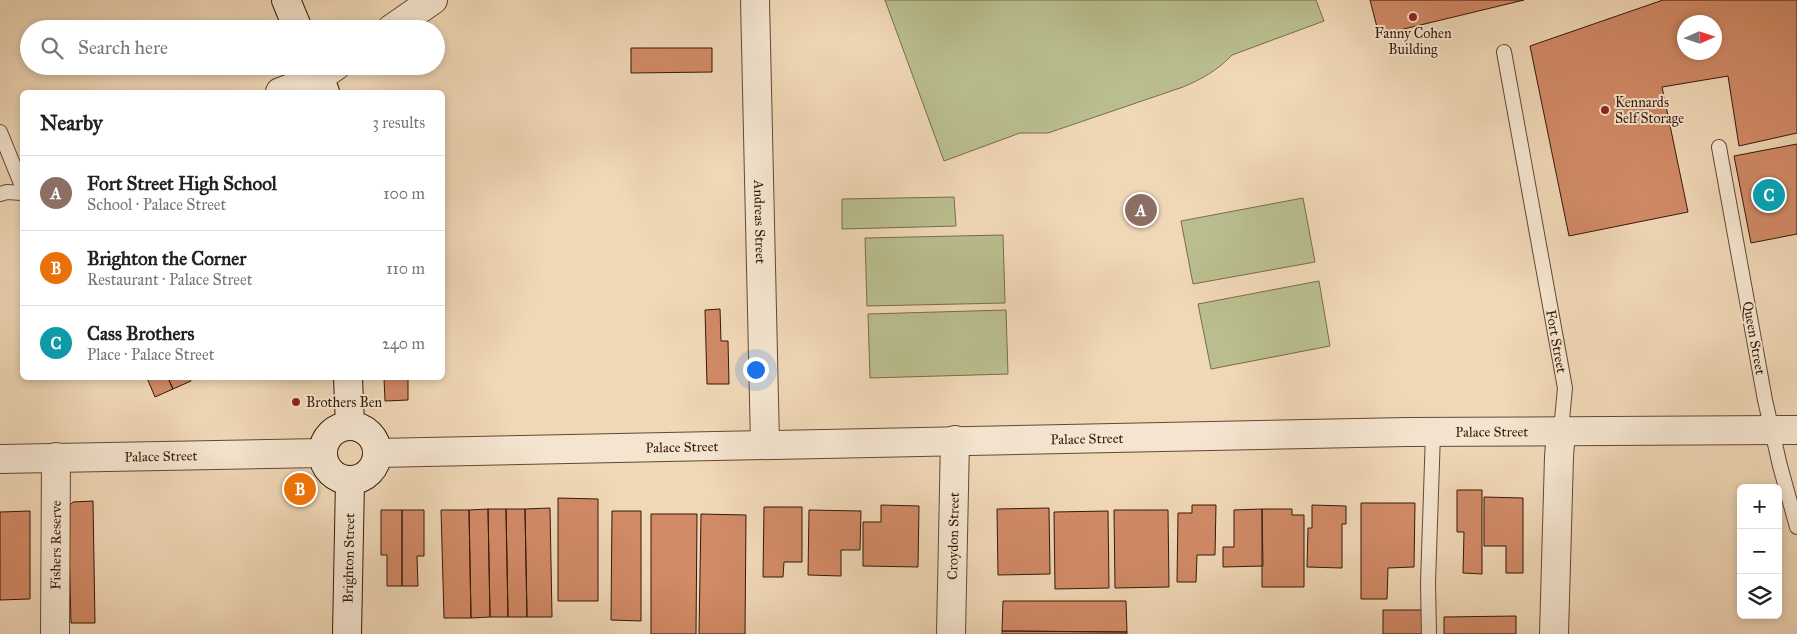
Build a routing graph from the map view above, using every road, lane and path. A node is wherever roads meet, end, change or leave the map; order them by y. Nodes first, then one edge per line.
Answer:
1 (286, 0) edge
2 (434, 0) edge
3 (755, 0) edge
4 (294, 20) edge
5 (404, 20) edge
6 (1504, 52) dead end
7 (324, 75) edge
8 (285, 90) edge
9 (0, 132) edge
10 (1719, 147) dead end
11 (20, 181) edge
12 (20, 193) edge
13 (0, 194) edge
14 (348, 380) edge
15 (350, 425) junction
16 (1561, 430) junction
17 (1784, 430) edge
18 (1433, 433) junction
19 (955, 440) junction
20 (765, 444) junction
21 (322, 453) junction
22 (377, 453) junction
23 (56, 457) junction
24 (0, 460) edge
25 (350, 480) junction
26 (1797, 527) edge
27 (55, 634) edge
28 (347, 634) edge
29 (951, 634) edge
30 (1429, 634) edge
31 (1554, 634) edge

1 - 4 street
2 - 5 street
3 - 20 street, Andreas Street
6 - 16 lane, Fort Street
7 - 8 street
9 - 11 lane
10 - 17 lane, Queen Street
12 - 13 lane
14 - 15 street
15 - 21 street
15 - 22 street
16 - 17 street, Palace Street
16 - 18 street, Palace Street
16 - 31 street, Fort Street
17 - 26 lane, Queen Street
18 - 19 street, Palace Street
18 - 30 lane
19 - 20 street, Palace Street
19 - 29 street, Croydon Street
20 - 22 street, Palace Street
21 - 23 street, Palace Street
21 - 25 street
22 - 25 street
23 - 24 street, Palace Street
23 - 27 street, Fishers Reserve
25 - 28 street, Brighton Street

